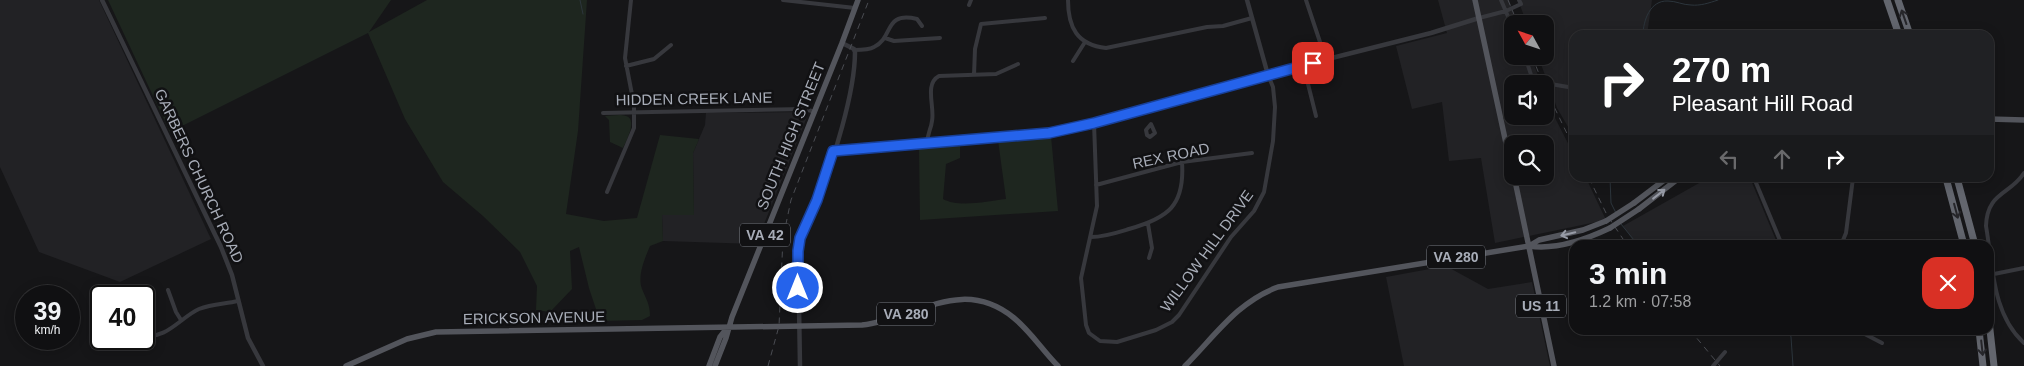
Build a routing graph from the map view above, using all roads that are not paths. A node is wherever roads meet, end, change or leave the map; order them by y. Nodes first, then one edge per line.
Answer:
1 (102, 0) edge
2 (631, 0) edge
3 (783, 0) edge
4 (858, 0) edge
5 (971, 0) edge
6 (1068, 0) edge
7 (1247, 0) edge
8 (1306, 0) edge
9 (1475, 0) edge
10 (1502, 0) edge
11 (1887, 0) edge
12 (1898, 0) edge
13 (794, 1) edge
14 (1520, 2) edge
15 (969, 5) dead end
16 (855, 8) junction
17 (1506, 11) junction
18 (1508, 15) edge
19 (1045, 18) dead end
20 (1252, 18) junction
21 (1479, 18) junction
22 (922, 26) dead end
23 (1897, 30) edge
24 (1908, 30) edge
25 (885, 38) junction
26 (940, 38) dead end
27 (1086, 42) junction
28 (842, 43) junction
29 (672, 45) dead end
30 (854, 50) junction
31 (1326, 60) junction
32 (1072, 61) dead end
33 (1018, 64) dead end
34 (1528, 65) edge
35 (626, 66) junction
36 (1300, 66) junction
37 (974, 75) junction
38 (1268, 75) junction
39 (1569, 87) edge
40 (635, 112) junction
41 (815, 112) junction
42 (603, 113) dead end
43 (1316, 116) dead end
44 (1994, 119) edge
45 (2024, 120) edge
46 (1094, 123) junction
47 (1504, 135) edge
48 (927, 145) junction
49 (833, 151) junction
50 (1252, 153) dead end
51 (1182, 162) junction
52 (2024, 173) edge
53 (1662, 182) edge
54 (1674, 182) edge
55 (1756, 182) edge
56 (1852, 182) edge
57 (1947, 182) edge
58 (1958, 182) edge
59 (1096, 185) junction
60 (1516, 185) edge
61 (607, 192) dead end
62 (1148, 224) junction
63 (1091, 237) junction
64 (1576, 240) edge
65 (1780, 240) edge
66 (1843, 240) edge
67 (1963, 240) edge
68 (1974, 240) edge
69 (1988, 240) edge
70 (1569, 242) edge
71 (1529, 246) junction
72 (1149, 258) dead end
73 (2024, 268) edge
74 (1994, 274) joint
75 (168, 290) dead end
76 (238, 301) junction
77 (181, 320) junction
78 (729, 326) junction
79 (799, 326) junction
80 (155, 335) edge
81 (1866, 335) edge
82 (1980, 335) edge
83 (1991, 335) edge
84 (2024, 343) edge
85 (1882, 344) dead end
86 (1724, 352) dead end
87 (263, 366) edge
88 (346, 366) edge
89 (709, 366) edge
90 (715, 366) edge
91 (800, 366) edge
92 (1058, 366) edge
93 (1185, 366) edge
94 (1554, 366) edge
95 (1713, 366) edge
96 (1983, 366) edge
97 (1994, 366) edge

1 - 76 street, GARBERS CHURCH ROAD
2 - 35 street
3 - 13 street
4 - 16 main road, SOUTH HIGH STREET / VA 42
5 - 15 street
6 - 27 street
7 - 20 street
8 - 31 street
9 - 21 main road
10 - 17 street
11 - 23 highway
24 -> 12 highway
13 - 16 street
14 - 17 street
16 - 28 main road, SOUTH HIGH STREET / VA 42
17 - 18 street
17 - 21 street
19 - 37 street
20 - 27 street
20 - 38 street
21 - 31 street
21 - 47 main road
22 - 25 street
25 - 26 street
25 - 30 street
27 - 32 street
28 - 30 street
28 - 41 main road, SOUTH HIGH STREET / VA 42
29 - 35 street
30 - 49 street
31 - 36 street
33 - 37 street
34 - 39 street
35 - 40 street
36 - 38 street
36 - 43 street
37 - 48 street
38 - 46 street
38 - 63 street, WILLOW HILL DRIVE
40 - 41 street, HIDDEN CREEK LANE
40 - 42 street, HIDDEN CREEK LANE
40 - 61 street
41 - 78 main road, SOUTH HIGH STREET / VA 42
44 - 45 main road
46 - 48 street
46 - 59 street, WILLOW HILL DRIVE
48 - 49 street
49 - 79 street
50 - 51 street, REX ROAD
51 - 59 street, REX ROAD
51 - 62 street
52 - 69 street
53 -> 71 main road, VA 280, bridge
64 -> 54 main road, VA 280, bridge
55 - 65 street
56 - 66 street
57 -> 67 highway
58 - 68 highway
59 - 63 street, WILLOW HILL DRIVE
60 - 71 main road, US 11
62 - 63 street
62 - 72 street
71 -> 70 main road, VA 280, bridge
71 - 93 main road, VA 280
71 - 94 main road, US 11
73 - 74 street
74 - 84 street
75 - 77 street
76 - 77 street
76 - 87 street, GARBERS CHURCH ROAD
77 - 80 street
78 - 79 main road, VA 280
78 - 88 main road, ERICKSON AVENUE
78 - 89 main road, VA 42
78 - 90 main road, SOUTH HIGH STREET / VA 42
79 - 91 street
79 - 92 main road, VA 280
81 - 85 street
82 -> 96 highway
83 - 97 highway
86 - 95 street

